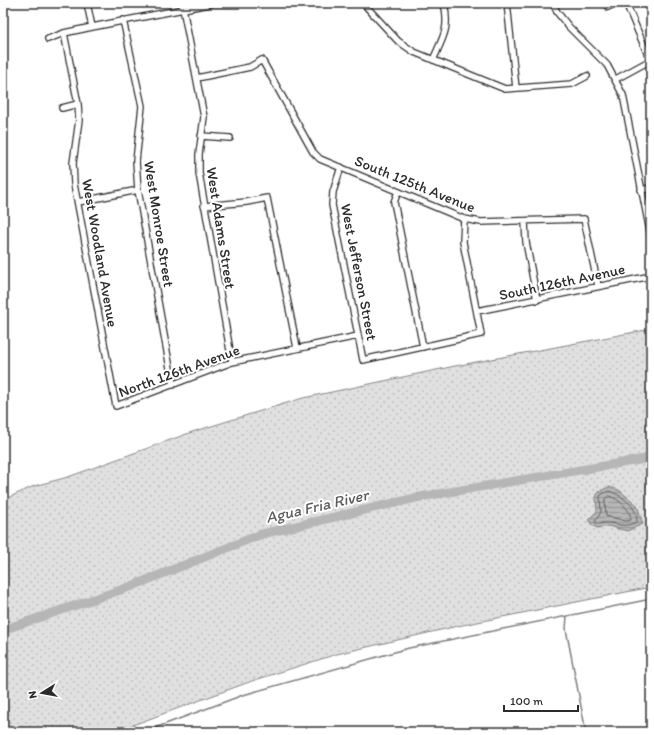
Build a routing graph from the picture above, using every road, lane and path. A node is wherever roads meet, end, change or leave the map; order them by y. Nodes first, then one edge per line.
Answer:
1 (87, 3) edge
2 (215, 3) edge
3 (227, 3) edge
4 (363, 3) edge
5 (444, 3) edge
6 (507, 3) edge
7 (553, 3) edge
8 (615, 3) edge
9 (626, 3) edge
10 (183, 6) edge
11 (608, 6) dead end
12 (122, 20) junction
13 (92, 27) junction
14 (64, 33) junction
15 (48, 39) dead end
16 (433, 60) junction
17 (650, 60) edge
18 (587, 76) dead end
19 (197, 78) junction
20 (616, 79) junction
21 (516, 88) junction
22 (78, 104) junction
23 (62, 108) dead end
24 (201, 136) junction
25 (230, 138) dead end
26 (341, 167) junction
27 (651, 188) edge
28 (138, 190) junction
29 (641, 190) junction
30 (398, 192) junction
31 (78, 202) junction
32 (204, 206) junction
33 (464, 219) junction
34 (525, 221) junction
35 (651, 237) edge
36 (651, 276) edge
37 (598, 286) junction
38 (537, 300) junction
39 (477, 311) junction
40 (358, 336) junction
41 (297, 348) junction
42 (423, 348) junction
43 (232, 362) junction
44 (173, 385) junction
45 (116, 406) joint

1 - 13 street
2 - 3 street
2 - 10 street
4 - 16 street
5 - 16 street
6 - 21 street
7 - 20 street
8 - 11 street
9 - 17 street
10 - 12 street
10 - 19 street, West Adams Street
12 - 13 street
12 - 28 street, West Monroe Street
13 - 14 street
14 - 15 street
14 - 22 street, West Woodland Avenue
16 - 21 street
17 - 20 street
18 - 21 street
19 - 24 street, West Adams Street
19 - 26 street, South 125th Avenue
20 - 29 street
22 - 23 street
22 - 31 street, West Woodland Avenue
24 - 25 street
24 - 32 street, West Adams Street
26 - 30 street, South 125th Avenue
26 - 40 street, West Jefferson Street
27 - 29 street
28 - 31 street
28 - 44 street, West Monroe Street
29 - 35 street
30 - 33 street, South 125th Avenue
30 - 42 street
31 - 45 street, West Woodland Avenue
32 - 41 street
32 - 43 street, West Adams Street
33 - 34 street, South 125th Avenue
33 - 39 street
34 - 37 street, South 125th Avenue
34 - 38 street
36 - 37 street, South 126th Avenue
37 - 38 street, South 126th Avenue
38 - 39 street, South 126th Avenue
39 - 42 street
40 - 41 street
40 - 42 street, West Jefferson Street
41 - 43 street, North 126th Avenue
43 - 44 street, North 126th Avenue
44 - 45 street, North 126th Avenue

